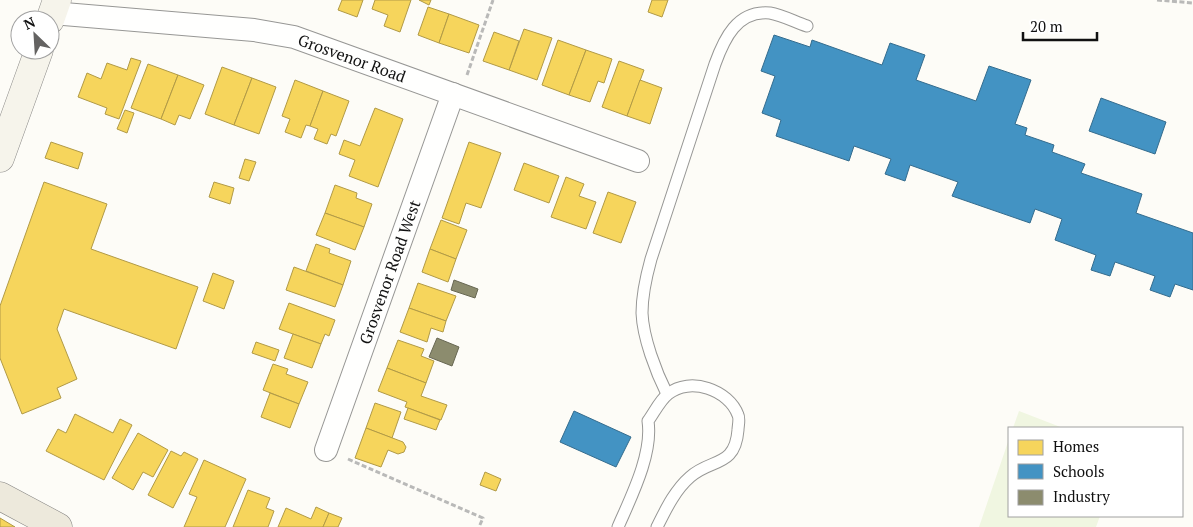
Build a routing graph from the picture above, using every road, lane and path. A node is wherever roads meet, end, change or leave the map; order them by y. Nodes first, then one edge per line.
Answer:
1 (493, 0) edge
2 (1157, 0) edge
3 (1178, 1) edge
4 (1193, 3) edge
5 (60, 12) edge
6 (807, 26) dead end
7 (35, 60) edge
8 (456, 96) junction
9 (0, 158) edge
10 (638, 161) dead end
11 (667, 394) junction
12 (326, 450) joint
13 (0, 496) edge
14 (58, 527) edge
15 (479, 527) edge
16 (618, 527) edge
17 (657, 527) edge

1 - 8 path
2 - 3 path
3 - 4 path
5 - 8 street, Grosvenor Road
6 - 11 lane
7 - 9 main road
8 - 10 street, Grosvenor Road
8 - 12 street, Grosvenor Road West
11 - 16 lane
11 - 17 lane
12 - 15 path
13 - 14 main road

